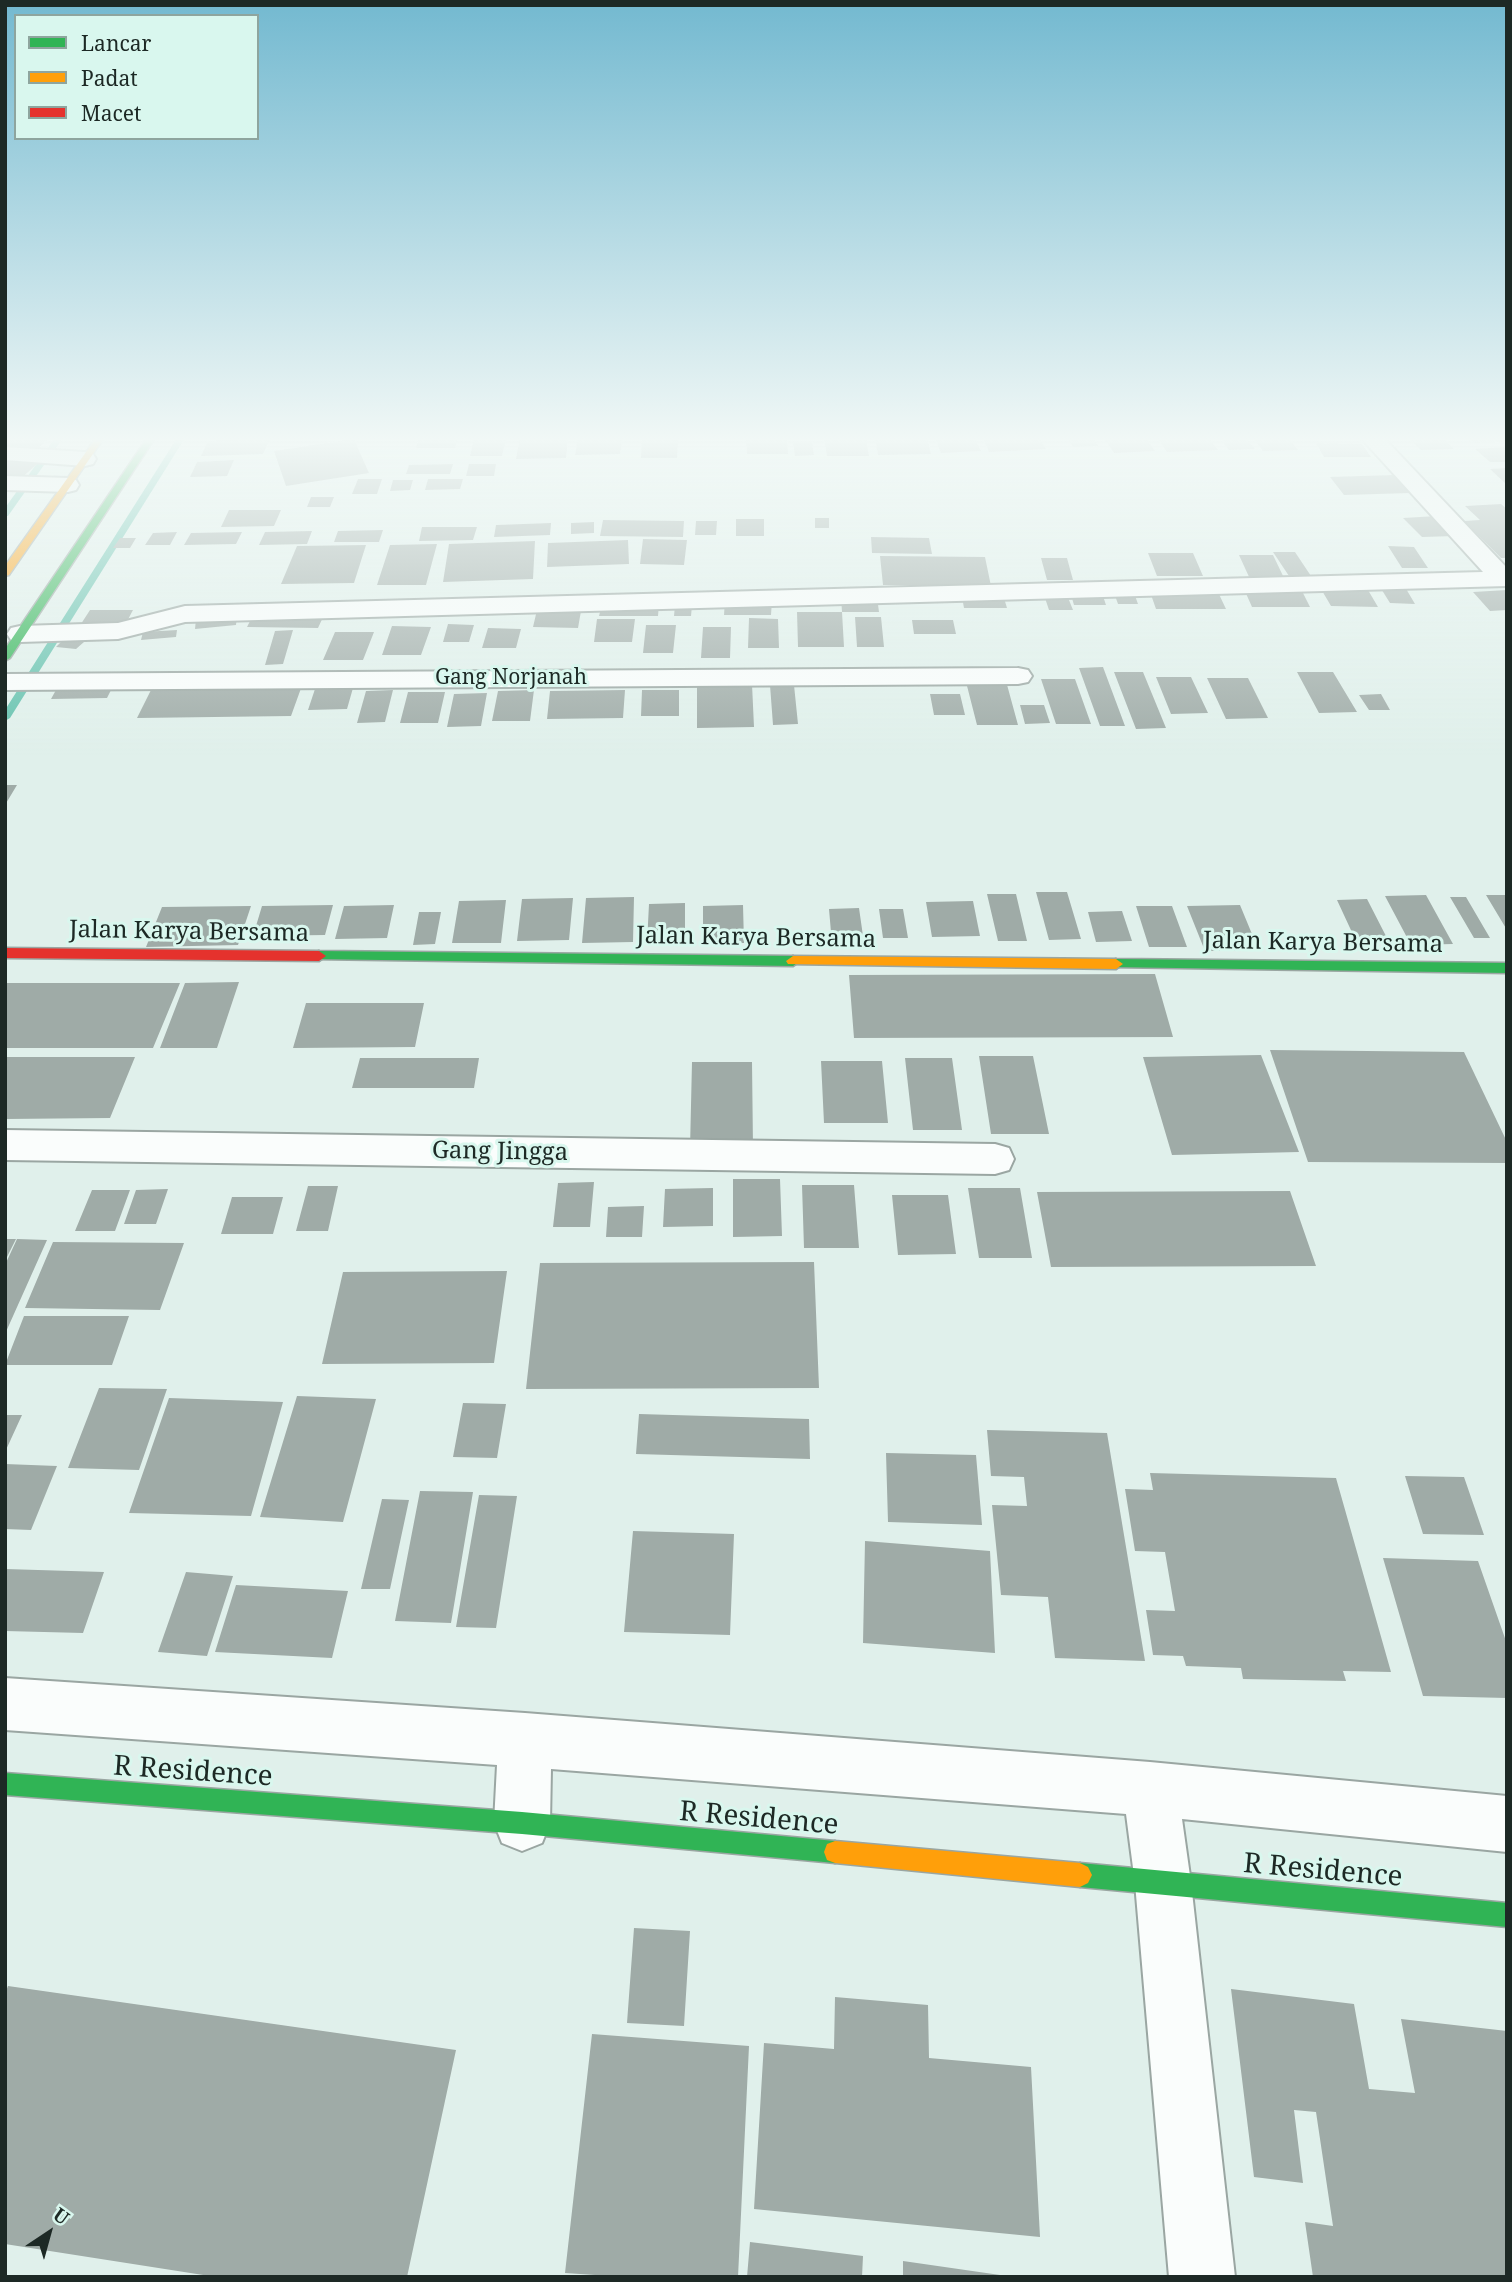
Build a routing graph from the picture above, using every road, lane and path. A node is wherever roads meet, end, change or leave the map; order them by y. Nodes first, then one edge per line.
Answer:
1 (25, 544) edge
2 (80, 544) edge
3 (1472, 544) edge
4 (5, 573) edge
5 (1505, 579) edge
6 (20, 634) junction
7 (5, 658) edge
8 (1018, 676) dead end
9 (23, 682) edge
10 (5, 953) edge
11 (1507, 968) edge
12 (5, 1145) edge
13 (995, 1159) dead end
14 (5, 1704) edge
15 (525, 1740) junction
16 (5, 1784) edge
17 (1150, 1789) junction
18 (522, 1823) junction
19 (1507, 1824) edge
20 (1163, 1883) junction
21 (1507, 1915) edge
22 (1202, 2277) edge

1 - 4 main road
2 - 6 main road
3 - 5 street
5 - 6 street
6 - 7 main road
8 - 9 street, Gang Norjanah
10 - 11 main road, Jalan Karya Bersama
12 - 13 street, Gang Jingga
14 - 15 street
15 - 17 street
15 - 18 street
16 - 18 main road, R Residence
17 - 19 street
17 - 20 street
18 - 20 main road, R Residence
20 - 21 main road, R Residence
20 - 22 street

